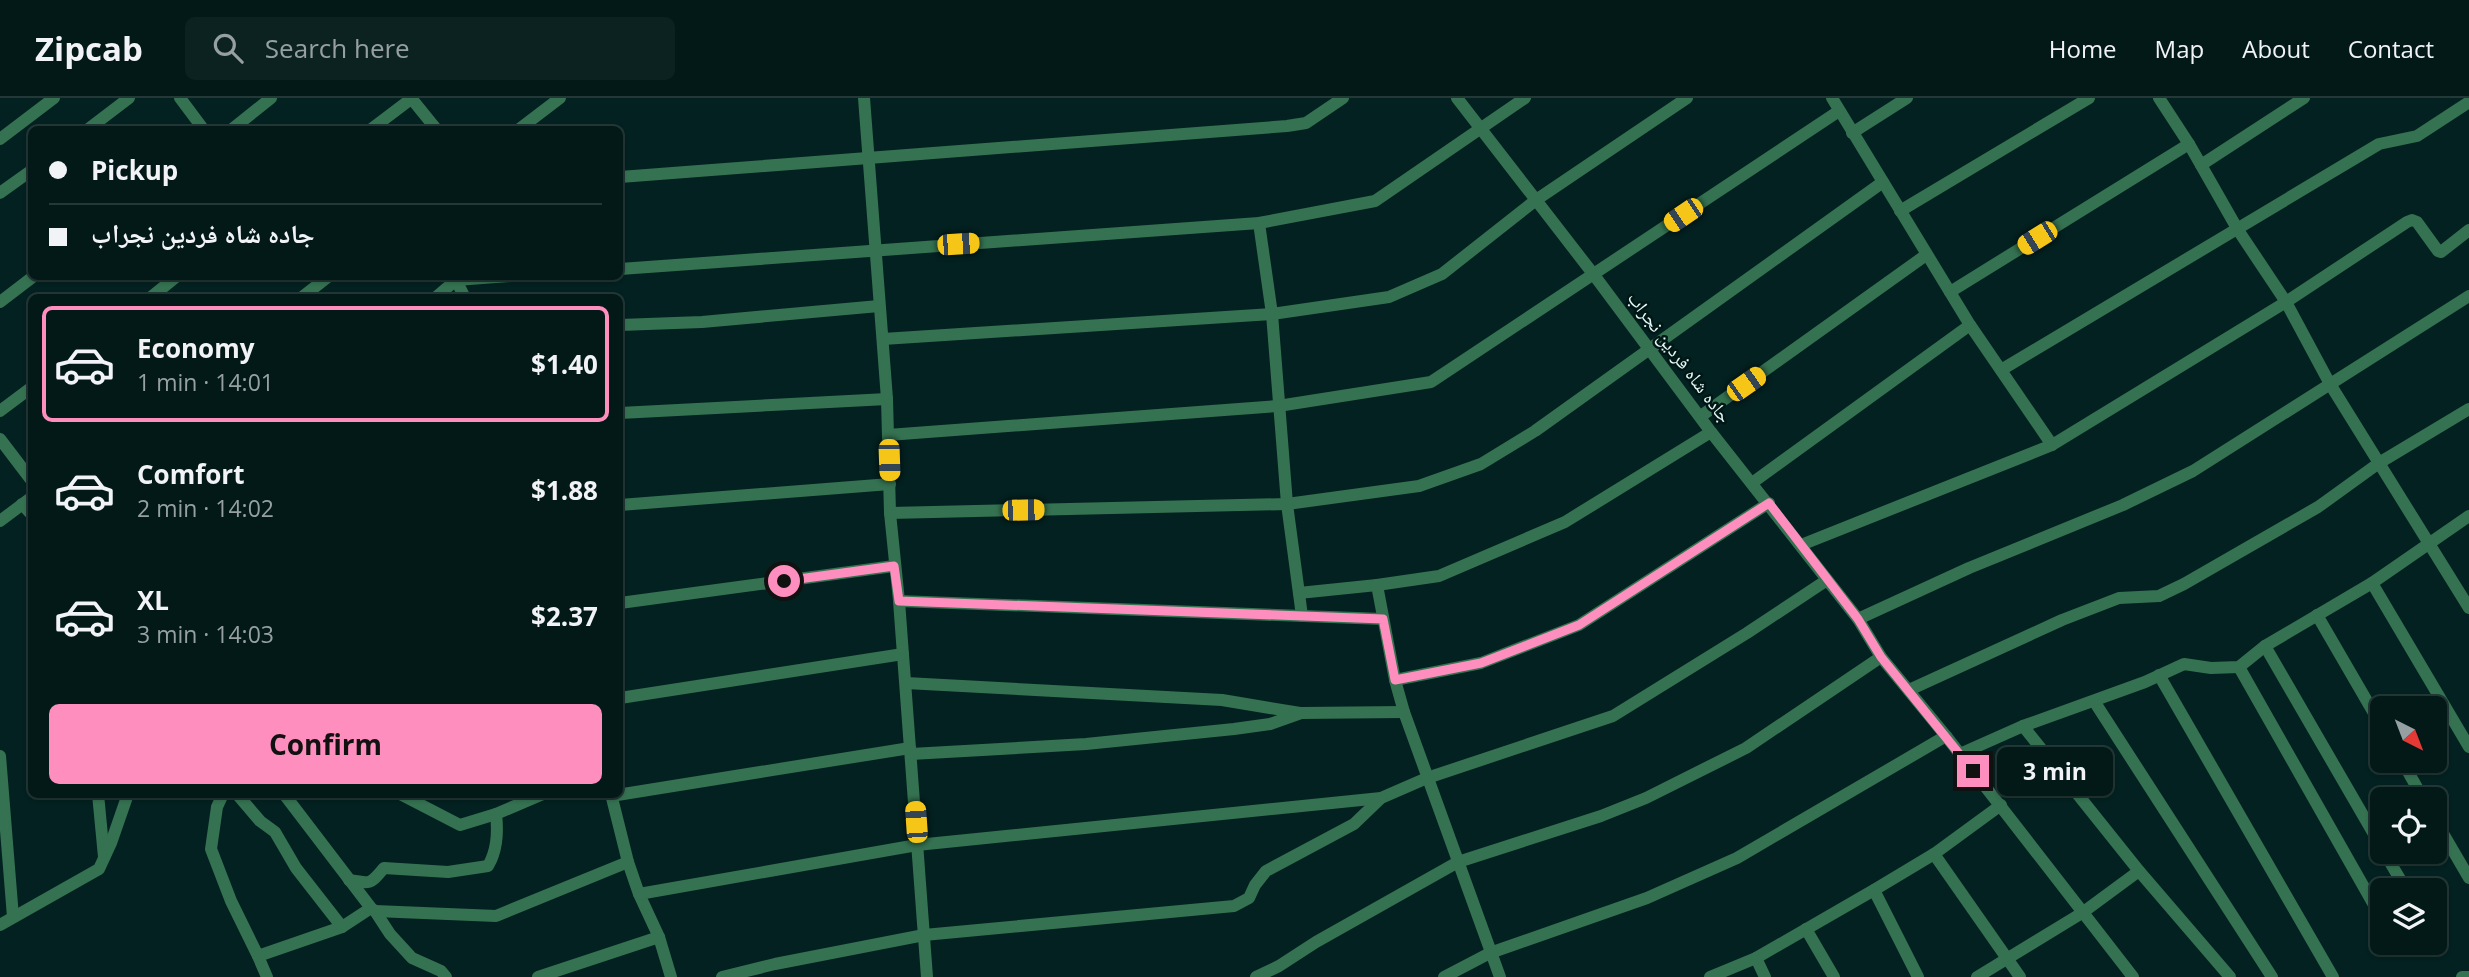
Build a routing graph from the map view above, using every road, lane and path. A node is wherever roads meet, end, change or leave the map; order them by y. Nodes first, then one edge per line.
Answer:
1 (54, 98) edge
2 (129, 98) edge
3 (180, 98) edge
4 (271, 98) edge
5 (411, 98) edge
6 (560, 98) edge
7 (863, 98) edge
8 (1343, 98) edge
9 (1457, 98) edge
10 (1525, 98) edge
11 (1686, 98) edge
12 (1832, 98) edge
13 (1907, 98) edge
14 (2089, 98) edge
15 (2160, 98) edge
16 (2304, 98) edge
17 (2469, 102) edge
18 (1839, 111) junction
19 (91, 126) edge
20 (201, 126) edge
21 (236, 126) edge
22 (375, 126) edge
23 (434, 126) edge
24 (523, 126) edge
25 (1480, 128) junction
26 (1852, 133) junction
27 (0, 139) edge
28 (2189, 144) junction
29 (869, 159) junction
30 (2201, 165) junction
31 (28, 173) edge
32 (623, 177) edge
33 (1883, 183) junction
34 (0, 194) edge
35 (1536, 200) junction
36 (1900, 211) junction
37 (1259, 223) junction
38 (2238, 230) junction
39 (2469, 230) edge
40 (876, 250) junction
41 (1926, 255) junction
42 (623, 269) edge
43 (1594, 275) junction
44 (29, 280) edge
45 (172, 280) edge
46 (321, 280) edge
47 (453, 280) edge
48 (1950, 292) junction
49 (155, 294) edge
50 (305, 294) edge
51 (439, 294) edge
52 (2469, 296) edge
53 (0, 302) edge
54 (2286, 302) junction
55 (879, 306) junction
56 (1272, 314) junction
57 (623, 325) edge
58 (1970, 325) junction
59 (883, 339) junction
60 (1649, 349) junction
61 (2001, 370) junction
62 (2330, 384) junction
63 (28, 390) edge
64 (887, 399) junction
65 (1278, 406) junction
66 (2469, 409) edge
67 (0, 411) edge
68 (623, 413) edge
69 (1700, 416) junction
70 (1711, 432) junction
71 (888, 435) junction
72 (0, 439) edge
73 (2052, 445) junction
74 (2379, 463) junction
75 (28, 476) edge
76 (1752, 483) junction
77 (890, 484) junction
78 (27, 501) edge
79 (1769, 503) junction
80 (1287, 504) junction
81 (623, 505) edge
82 (890, 513) junction
83 (2469, 516) edge
84 (0, 521) edge
85 (2427, 543) junction
86 (1801, 545) junction
87 (894, 566) junction
88 (1827, 580) junction
89 (2372, 583) junction
90 (1377, 585) junction
91 (1298, 593) junction
92 (899, 601) junction
93 (623, 603) edge
94 (2469, 607) edge
95 (2318, 615) junction
96 (1302, 616) junction
97 (1383, 619) junction
98 (1858, 619) junction
99 (2265, 646) junction
100 (903, 654) junction
101 (1881, 657) junction
102 (2239, 667) junction
103 (2159, 675) junction
104 (1395, 680) junction
105 (906, 683) junction
106 (1909, 690) junction
107 (623, 698) edge
108 (2094, 701) junction
109 (2370, 706) edge
110 (1404, 712) junction
111 (1301, 713) junction
112 (2023, 726) junction
113 (1946, 736) junction
114 (2469, 747) edge
115 (911, 751) junction
116 (1960, 754) junction
117 (0, 756) edge
118 (1427, 778) junction
119 (623, 793) edge
120 (98, 798) edge
121 (126, 798) edge
122 (221, 798) edge
123 (240, 798) edge
124 (287, 798) edge
125 (408, 798) edge
126 (534, 798) edge
127 (612, 798) edge
128 (1381, 798) junction
129 (2001, 805) junction
130 (496, 814) junction
131 (2370, 828) edge
132 (2447, 840) edge
133 (917, 845) junction
134 (1934, 853) junction
135 (104, 858) junction
136 (628, 862) junction
137 (1458, 862) junction
138 (2139, 871) junction
139 (2469, 878) edge
140 (349, 880) junction
141 (1874, 890) junction
142 (639, 894) junction
143 (2370, 898) edge
144 (373, 909) junction
145 (2082, 913) junction
146 (13, 916) junction
147 (0, 925) edge
148 (342, 927) junction
149 (1807, 929) junction
150 (924, 935) junction
151 (659, 937) junction
152 (1490, 953) junction
153 (258, 956) junction
154 (1756, 958) junction
155 (2007, 959) junction
156 (2330, 976) edge
157 (267, 977) edge
158 (446, 977) edge
159 (538, 977) edge
160 (671, 977) edge
161 (722, 977) edge
162 (927, 977) edge
163 (1256, 977) edge
164 (1444, 977) edge
165 (1500, 977) edge
166 (1710, 977) edge
167 (1765, 977) edge
168 (1833, 977) edge
169 (1918, 977) edge
170 (1977, 977) edge
171 (2020, 977) edge
172 (2133, 977) edge
173 (2230, 977) edge
174 (2272, 977) edge
175 (2344, 977) edge
176 (2462, 977) edge
177 (2469, 977) edge

1 - 27 street
2 - 19 street
3 - 20 street
4 - 21 street
5 - 22 street
5 - 23 street
6 - 24 street
7 - 29 street
8 - 29 street
9 - 25 street, جاده شاه فردین نجراب
10 - 25 street
11 - 35 street
12 - 18 street
13 - 26 street
14 - 36 street
15 - 28 street
16 - 30 street
17 - 38 street
18 - 26 street
18 - 43 street
25 - 35 street, جاده شاه فردین نجراب
25 - 37 street
26 - 33 street
28 - 30 street
28 - 48 street
29 - 32 street
29 - 40 street
30 - 38 street
31 - 34 street
33 - 36 street
33 - 60 street
35 - 43 street, جاده شاه فردین نجراب
35 - 56 street
36 - 41 street
37 - 40 street
37 - 56 street
38 - 54 street
38 - 61 street
39 - 54 street
40 - 42 street
40 - 55 street
41 - 48 street
41 - 69 street
43 - 60 street, جاده شاه فردین نجراب
43 - 65 street
44 - 53 street
45 - 49 street
46 - 50 street
47 - 51 street
48 - 58 street
52 - 62 street
54 - 62 street
54 - 73 street
55 - 57 street
55 - 59 street
56 - 59 street
56 - 65 street
58 - 61 street
58 - 76 street
59 - 64 street
60 - 69 street, جاده شاه فردین نجراب
60 - 80 street
61 - 73 street
62 - 74 street
62 - 98 street
63 - 67 street
64 - 68 street
64 - 71 street
65 - 71 street
65 - 80 street
66 - 74 street
69 - 70 street, جاده شاه فردین نجراب
70 - 76 street, جاده شاه فردین نجراب
70 - 90 street
71 - 77 street
72 - 75 street
73 - 86 street
74 - 85 street
74 - 106 street
76 - 79 street, جاده شاه فردین نجراب
77 - 81 street
77 - 82 street
78 - 84 street
79 - 86 street, جاده شاه فردین نجراب
79 - 104 street
80 - 82 street
80 - 91 street
82 - 87 street
83 - 85 street
85 - 89 street
85 - 94 street
86 - 88 street, جاده شاه فردین نجراب
87 - 92 street
87 - 93 street
88 - 98 street, جاده شاه فردین نجراب
88 - 118 street
89 - 95 street
89 - 114 street
90 - 91 street
90 - 97 street
91 - 96 street
92 - 96 street
92 - 100 street
95 - 99 street
95 - 109 street
96 - 97 street
97 - 104 street
98 - 101 street, جاده شاه فردین نجراب
99 - 102 street
99 - 131 street
100 - 105 street
100 - 107 street
101 - 106 street, جاده شاه فردین نجراب
101 - 137 street
102 - 103 street
102 - 143 street
103 - 108 street
103 - 156 street
104 - 110 street
105 - 111 street
105 - 115 street
106 - 113 street, جاده شاه فردین نجراب
108 - 112 street
108 - 174 street
110 - 111 street
110 - 118 street
111 - 115 street
112 - 116 street
112 - 138 street
113 - 116 street, جاده شاه فردین نجراب
113 - 152 street
115 - 119 street
115 - 133 street
116 - 129 street, جاده شاه فردین نجراب
117 - 146 street
118 - 128 street
118 - 137 street
120 - 135 street
121 - 135 street
122 - 153 street
123 - 148 street
124 - 140 street
125 - 130 street
126 - 130 street
127 - 136 street
128 - 133 street
128 - 150 street
129 - 134 street
129 - 145 street, جاده شاه فردین نجراب
130 - 140 street
132 - 139 street
133 - 142 street
133 - 150 street
134 - 141 street
134 - 155 street
135 - 146 street
136 - 142 street
136 - 144 street
137 - 152 street
137 - 163 street
138 - 145 street
138 - 173 street
140 - 144 street
141 - 149 street
141 - 169 street
142 - 151 street
144 - 148 street
144 - 158 street
145 - 155 street
145 - 172 street, جاده شاه فردین نجراب
146 - 147 street
148 - 153 street
149 - 154 street
149 - 168 street
150 - 161 street
150 - 162 street
151 - 159 street
151 - 160 street
152 - 164 street
152 - 165 street
153 - 157 street
154 - 166 street
154 - 167 street
155 - 170 street
155 - 171 street
156 - 175 street
176 - 177 street

